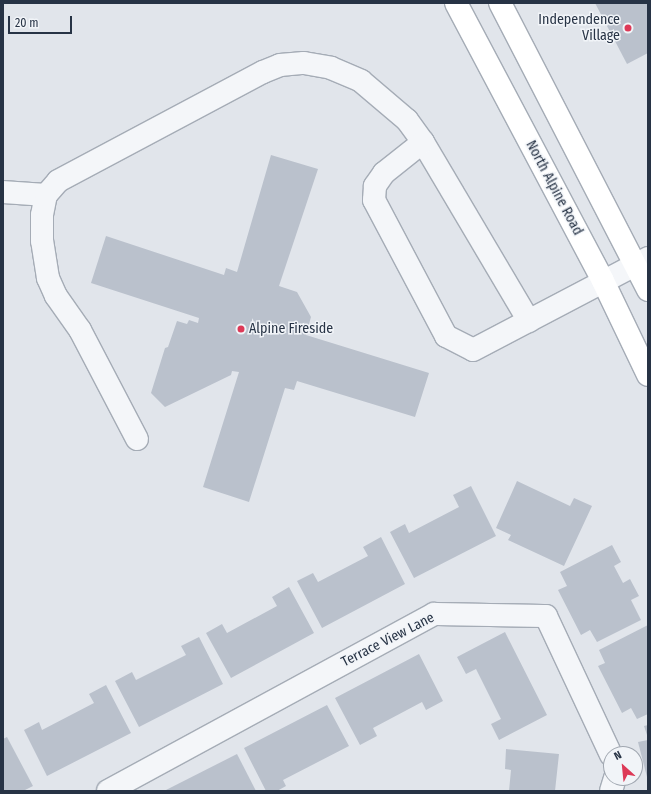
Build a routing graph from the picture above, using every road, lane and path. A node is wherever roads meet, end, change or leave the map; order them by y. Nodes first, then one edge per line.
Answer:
1 (456, 3) edge
2 (500, 3) edge
3 (423, 142) junction
4 (3, 192) edge
5 (46, 195) junction
6 (642, 261) edge
7 (603, 281) junction
8 (648, 290) edge
9 (529, 321) junction
10 (648, 375) edge
11 (137, 439) dead end
12 (607, 746) edge
13 (108, 791) edge

1 - 7 main road, North Alpine Road
2 - 6 main road
3 - 5 street
3 - 9 street
3 - 9 street
4 - 5 street
5 - 11 street
6 - 7 street
6 - 8 main road
7 - 9 street
7 - 10 main road, North Alpine Road
12 - 13 street, Terrace View Lane

